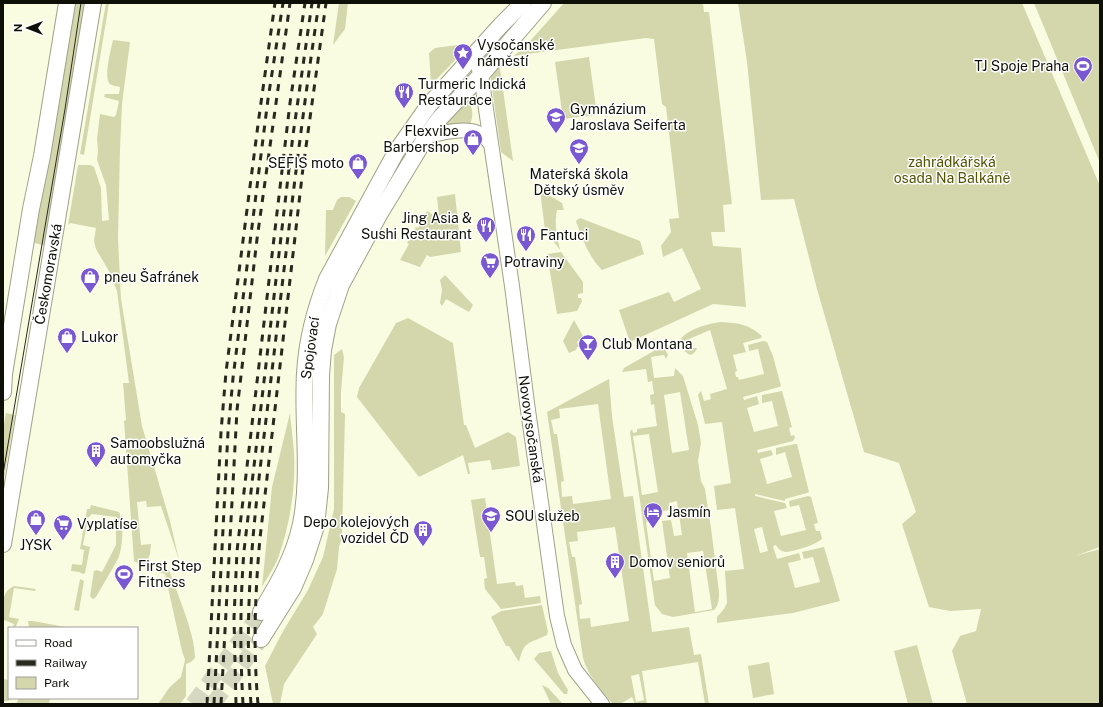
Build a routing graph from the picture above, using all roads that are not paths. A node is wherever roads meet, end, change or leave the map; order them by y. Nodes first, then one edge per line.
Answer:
1 (67, 3) edge
2 (93, 3) edge
3 (523, 3) edge
4 (543, 3) edge
5 (474, 55) junction
6 (481, 75) junction
7 (426, 137) junction
8 (490, 142) junction
9 (3, 392) edge
10 (3, 544) edge
11 (261, 612) tunnel mouth
12 (261, 639) tunnel mouth
13 (602, 704) edge

1 - 9 main road, Českomoravská
2 - 10 main road, Českomoravská
3 - 5 main road
4 - 6 main road
5 - 6 main road
5 - 11 main road, Spojovací
6 - 7 main road
6 - 8 main road
7 - 8 main road
7 - 12 main road, Spojovací
8 - 13 main road, Novovysočanská

